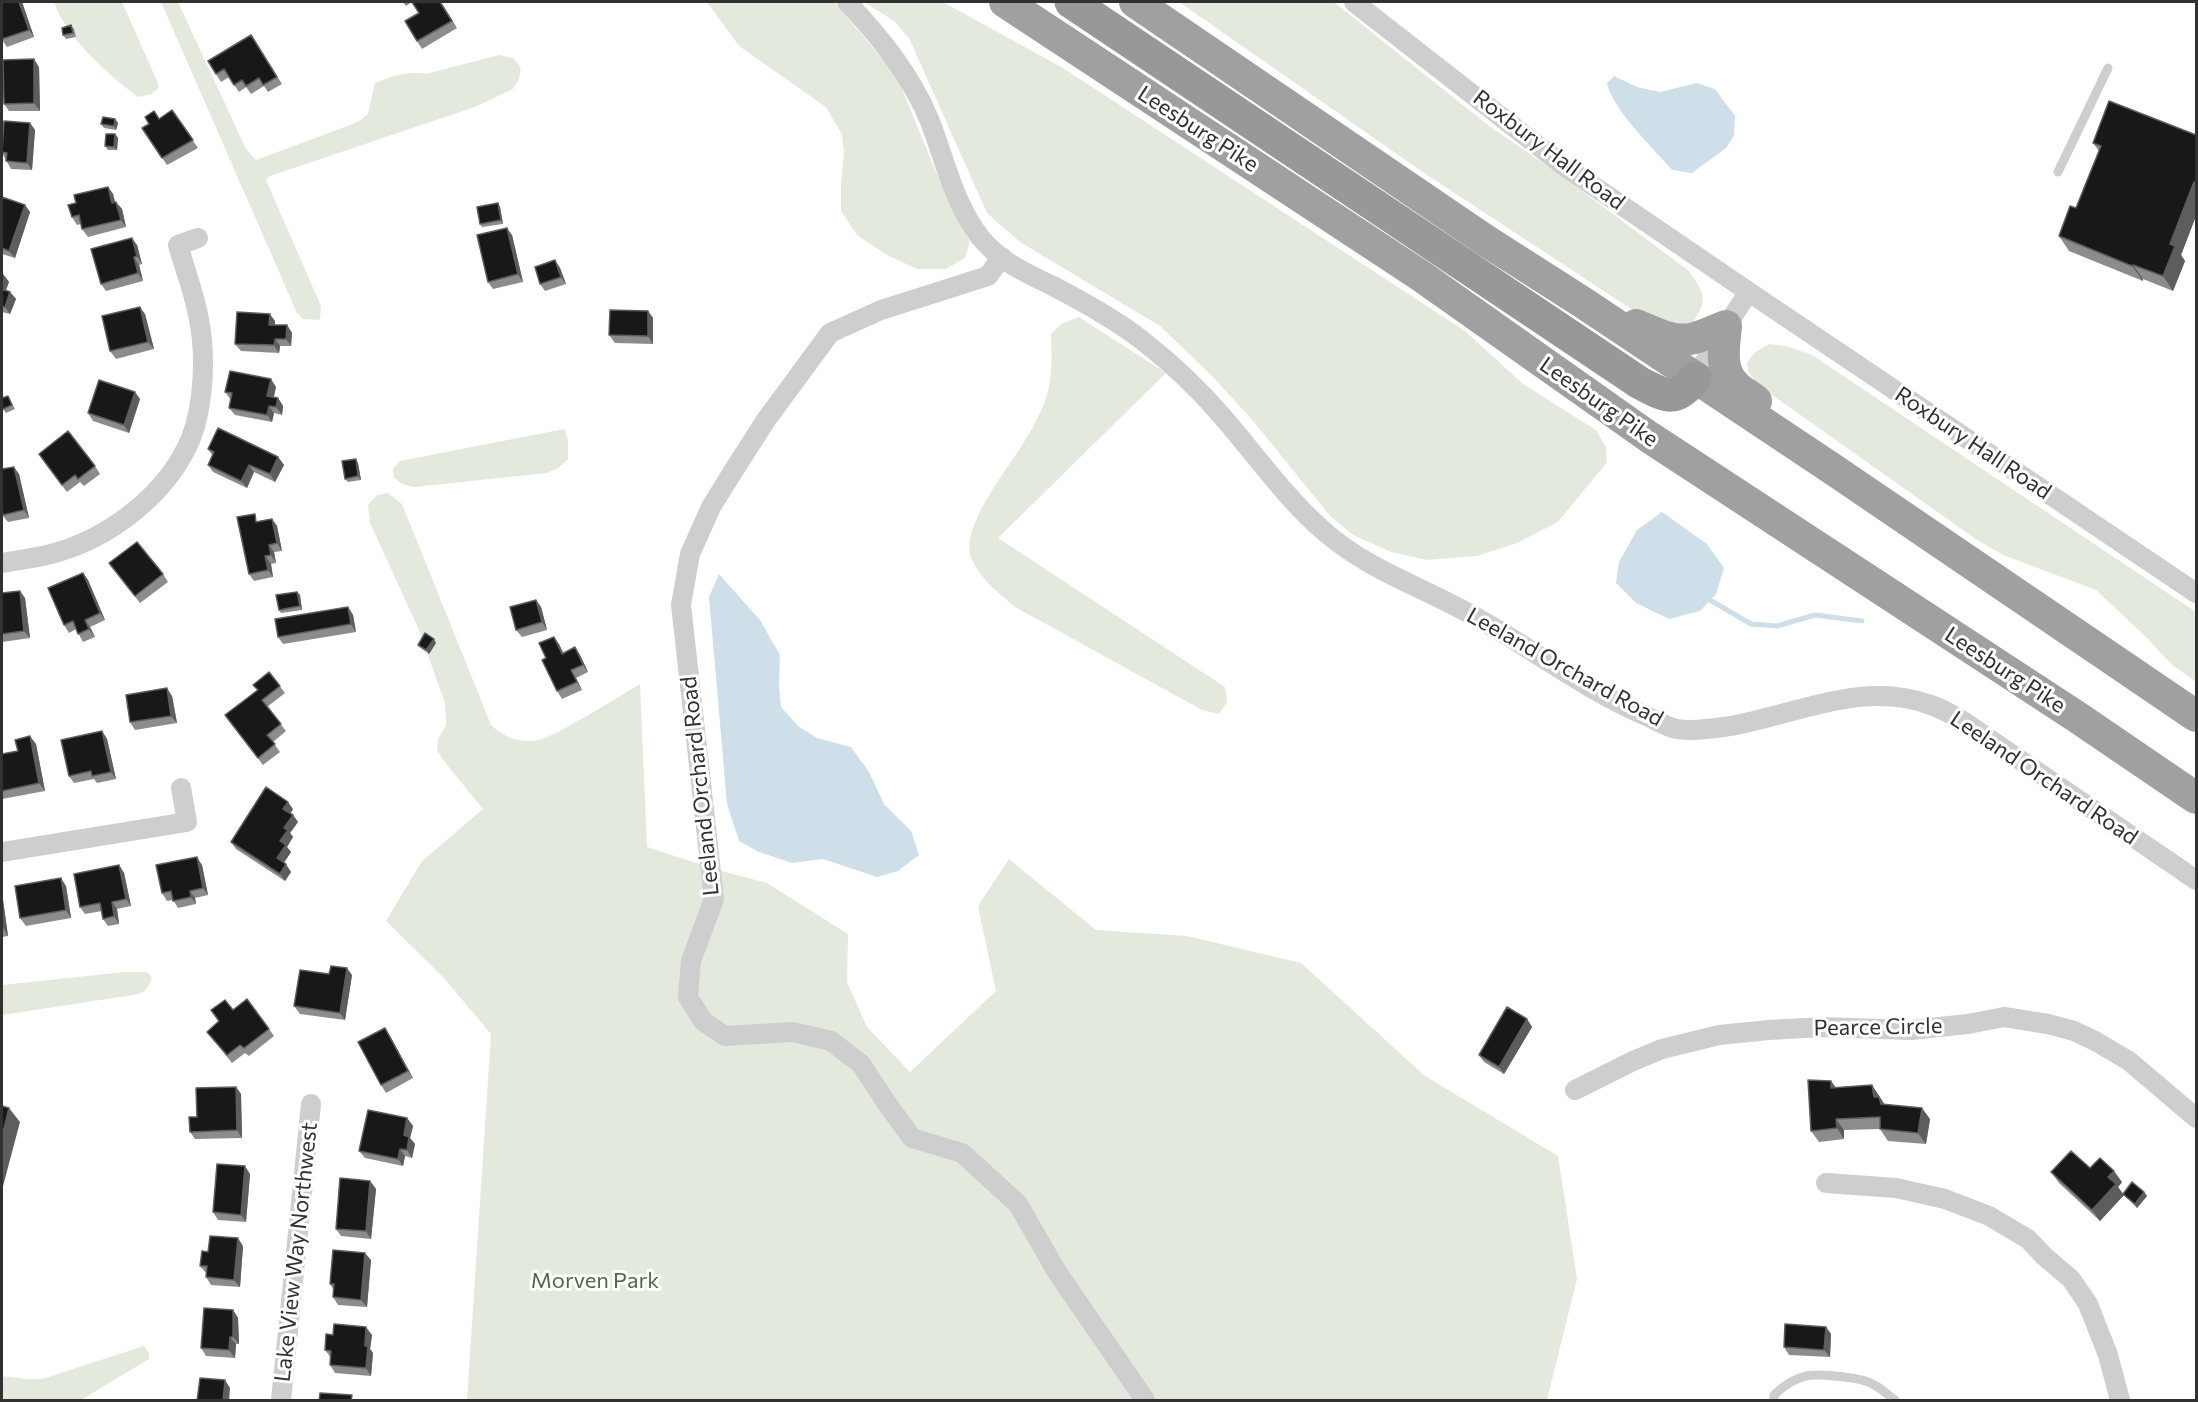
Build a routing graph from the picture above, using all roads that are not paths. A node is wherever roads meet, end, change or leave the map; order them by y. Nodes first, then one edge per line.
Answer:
1 (847, 2) edge
2 (1005, 2) edge
3 (1071, 2) edge
4 (1135, 2) edge
5 (1354, 2) edge
6 (2108, 68) dead end
7 (2058, 172) dead end
8 (198, 238) dead end
9 (1002, 257) junction
10 (1749, 292) junction
11 (1582, 302) junction
12 (1726, 326) junction
13 (1695, 378) junction
14 (1831, 468) junction
15 (2, 563) edge
16 (2196, 593) edge
17 (2196, 716) edge
18 (181, 788) dead end
19 (2196, 798) edge
20 (2, 852) edge
21 (2196, 880) edge
22 (1575, 1090) dead end
23 (311, 1104) dead end
24 (2196, 1119) edge
25 (1826, 1183) dead end
26 (281, 1401) edge
27 (1145, 1401) edge
28 (1774, 1401) edge
29 (1895, 1401) edge
30 (2120, 1401) edge

1 - 9 street, Leeland Orchard Road
2 - 19 highway, Leesburg Pike
3 - 13 highway
4 - 11 highway
5 - 10 street, Roxbury Hall Road
6 - 7 lane
8 - 15 street
9 - 21 street, Leeland Orchard Road
9 - 27 street, Leeland Orchard Road
10 - 12 street
10 - 16 street, Roxbury Hall Road
11 - 12 highway
11 - 13 highway
12 - 13 street
12 - 14 highway
13 - 14 highway
14 - 17 highway
18 - 20 street
22 - 24 street, Pearce Circle
23 - 26 street, Lake View Way Northwest
25 - 30 street
28 - 29 lane

